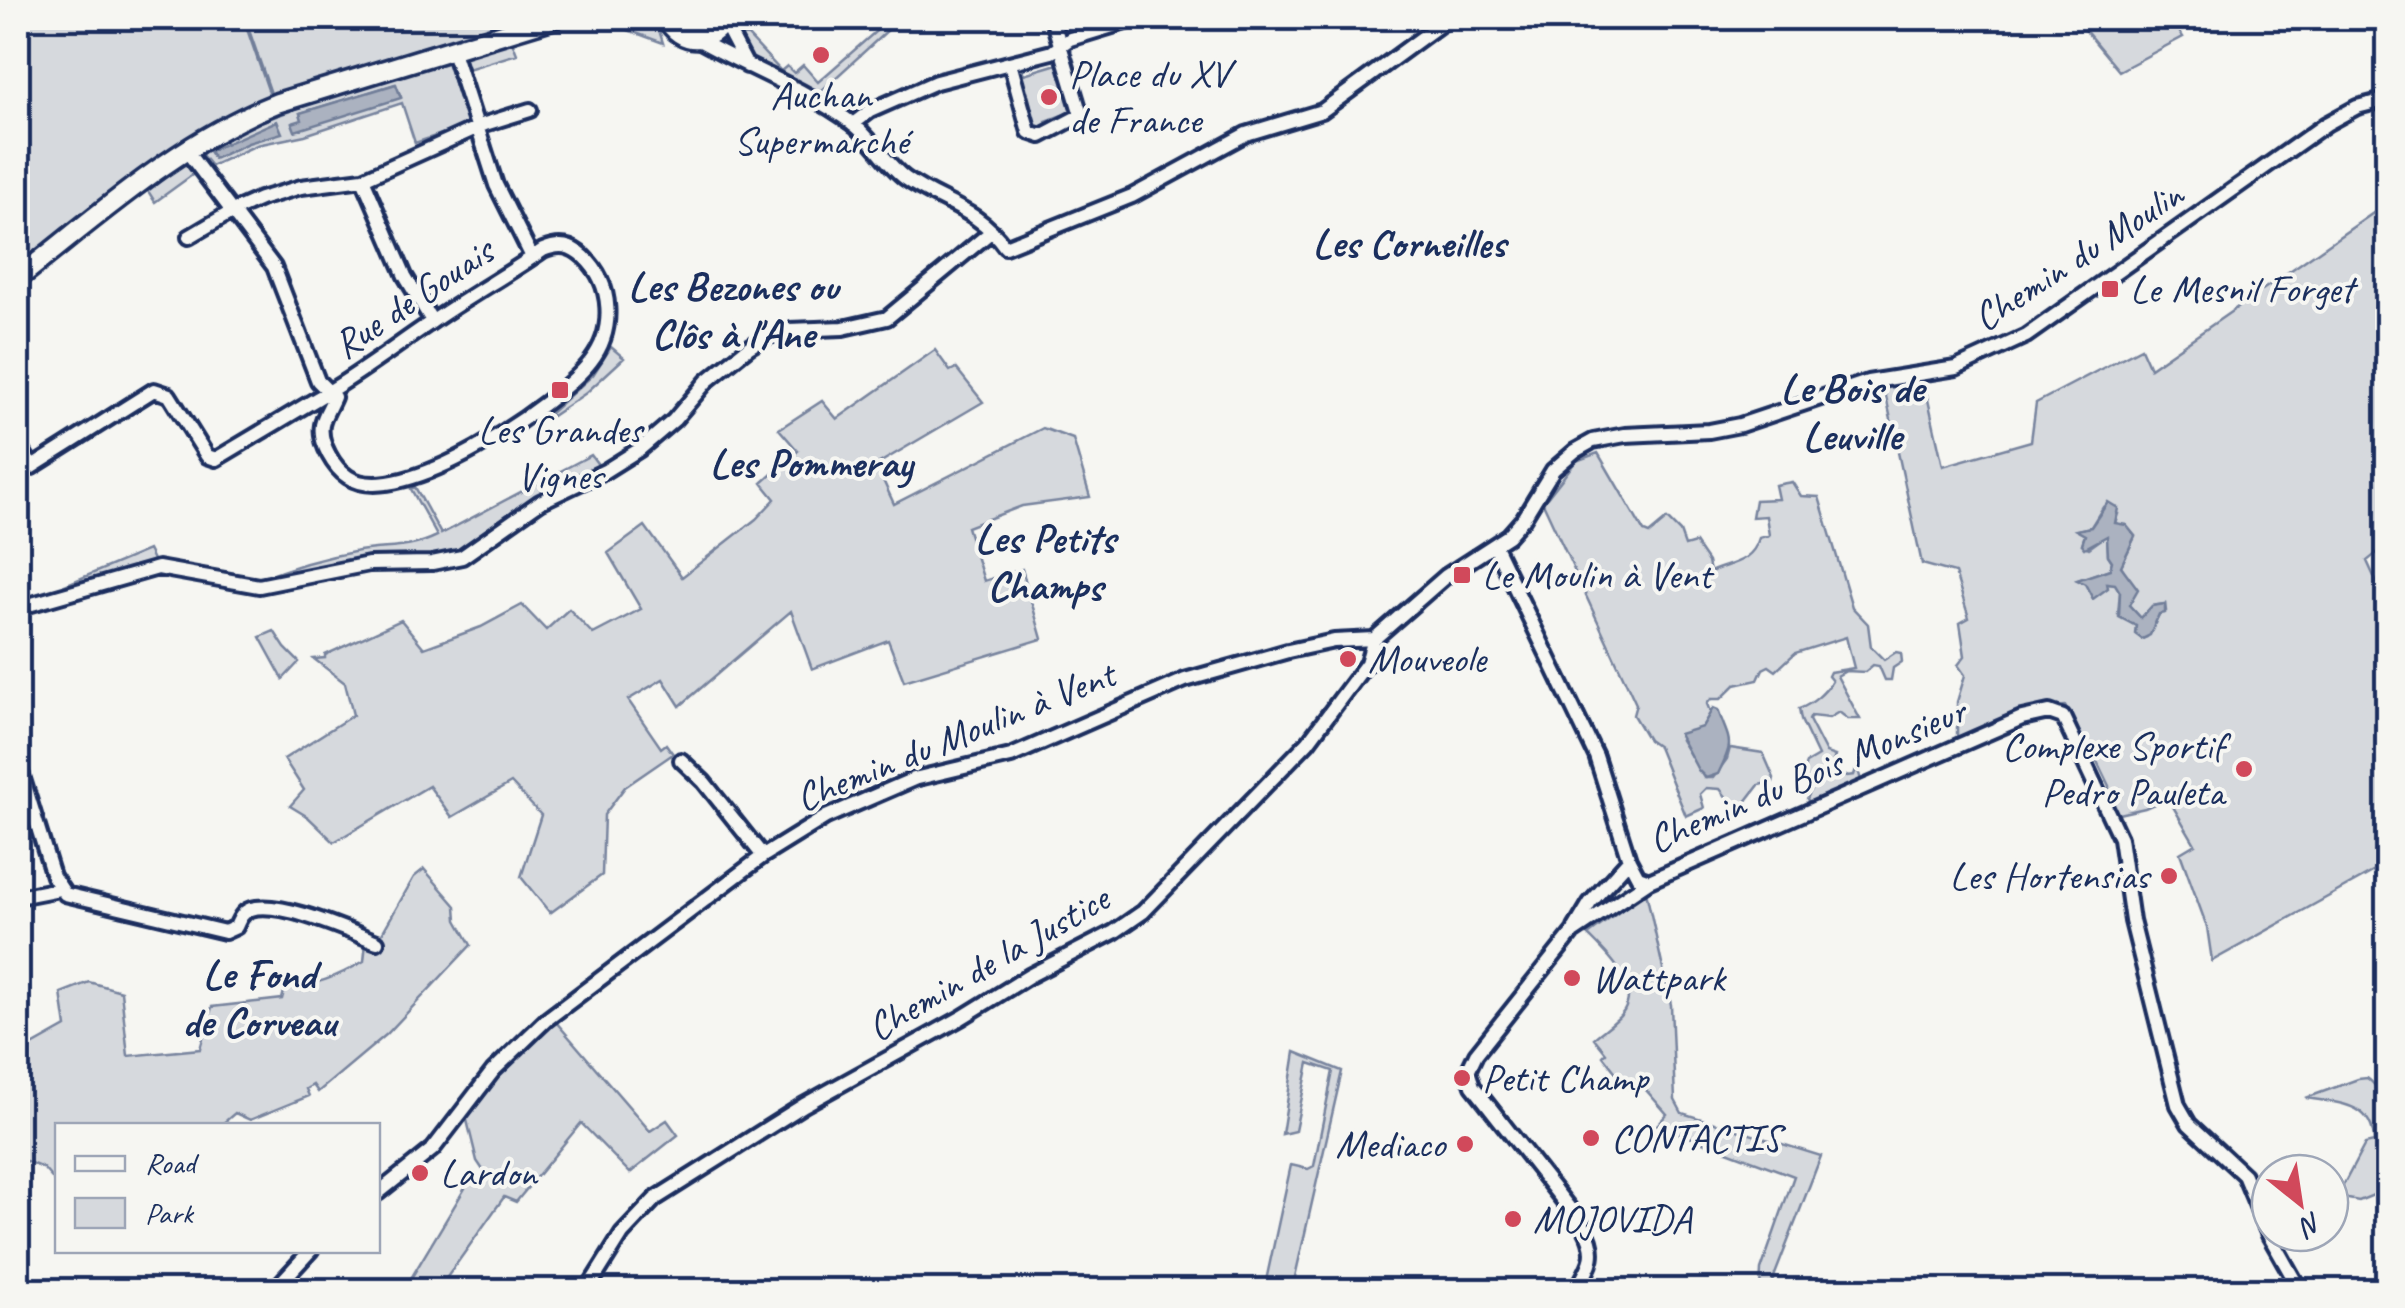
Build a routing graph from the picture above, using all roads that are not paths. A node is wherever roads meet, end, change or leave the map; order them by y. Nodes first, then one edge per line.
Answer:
1 (555, 18) edge
2 (1052, 18) edge
3 (1139, 18) edge
4 (1449, 18) edge
5 (664, 19) edge
6 (724, 20) edge
7 (696, 40) junction
8 (1062, 46) junction
9 (452, 48) junction
10 (1010, 63) junction
11 (748, 68) junction
12 (2388, 99) edge
13 (530, 110) dead end
14 (853, 124) junction
15 (477, 129) junction
16 (185, 149) junction
17 (362, 179) junction
18 (233, 210) junction
19 (992, 231) junction
20 (189, 237) dead end
21 (532, 258) junction
22 (18, 278) edge
23 (432, 321) junction
24 (329, 391) junction
25 (18, 443) edge
26 (1496, 546) junction
27 (18, 608) edge
28 (1374, 639) junction
29 (681, 760) dead end
30 (18, 763) edge
31 (762, 856) junction
32 (1629, 860) junction
33 (1649, 881) junction
34 (59, 889) junction
35 (18, 897) edge
36 (1573, 932) junction
37 (377, 942) dead end
38 (380, 1191) edge
39 (308, 1253) edge
40 (274, 1290) edge
41 (587, 1290) edge
42 (1576, 1290) edge
43 (2300, 1290) edge

1 - 9 main road
2 - 8 street
3 - 8 street
4 - 19 street
5 - 7 main road
6 - 7 main road
6 - 11 street
7 - 11 street
8 - 10 street
8 - 10 street
9 - 15 street
9 - 16 main road
10 - 14 street
11 - 14 street
12 - 26 street, Chemin du Moulin
13 - 15 street
14 - 19 street
15 - 17 street
15 - 21 street
16 - 18 street
16 - 22 main road
17 - 18 street
17 - 23 street
18 - 20 street
18 - 24 street
19 - 27 street
21 - 23 street, Rue de Gouais
21 - 24 street
23 - 24 street, Rue de Gouais
24 - 25 street, Rue de Gouais
26 - 28 street
26 - 32 street
28 - 31 street, Chemin du Moulin à Vent
28 - 41 street, Chemin de la Justice
29 - 31 street
30 - 34 street
31 - 38 street, Chemin du Moulin à Vent
32 - 33 street, Chemin du Bois Monsieur
32 - 36 street, Chemin du Bois Monsieur
33 - 36 street
33 - 43 street, Chemin du Bois Monsieur
34 - 35 street
34 - 37 street
36 - 42 street
39 - 40 street

